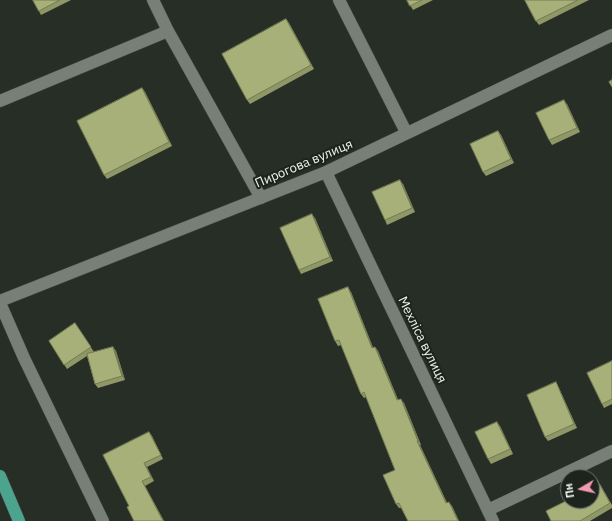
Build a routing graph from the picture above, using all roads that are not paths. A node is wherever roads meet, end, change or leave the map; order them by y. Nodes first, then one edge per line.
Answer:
1 (153, 0) edge
2 (339, 0) edge
3 (168, 32) junction
4 (612, 35) edge
5 (0, 101) edge
6 (406, 132) junction
7 (326, 172) junction
8 (261, 198) junction
9 (0, 302) edge
10 (612, 451) edge
11 (0, 476) edge
12 (491, 516) edge
13 (20, 521) edge
14 (103, 521) edge

1 - 3 street
2 - 6 street
3 - 5 street
3 - 8 street
4 - 6 street, Пирогова вулиця
6 - 7 street, Пирогова вулиця
7 - 8 street, Пирогова вулиця
7 - 12 street, Мехліса вулиця
8 - 9 street, Пирогова вулиця
9 - 14 street
10 - 12 street
11 - 13 main road

